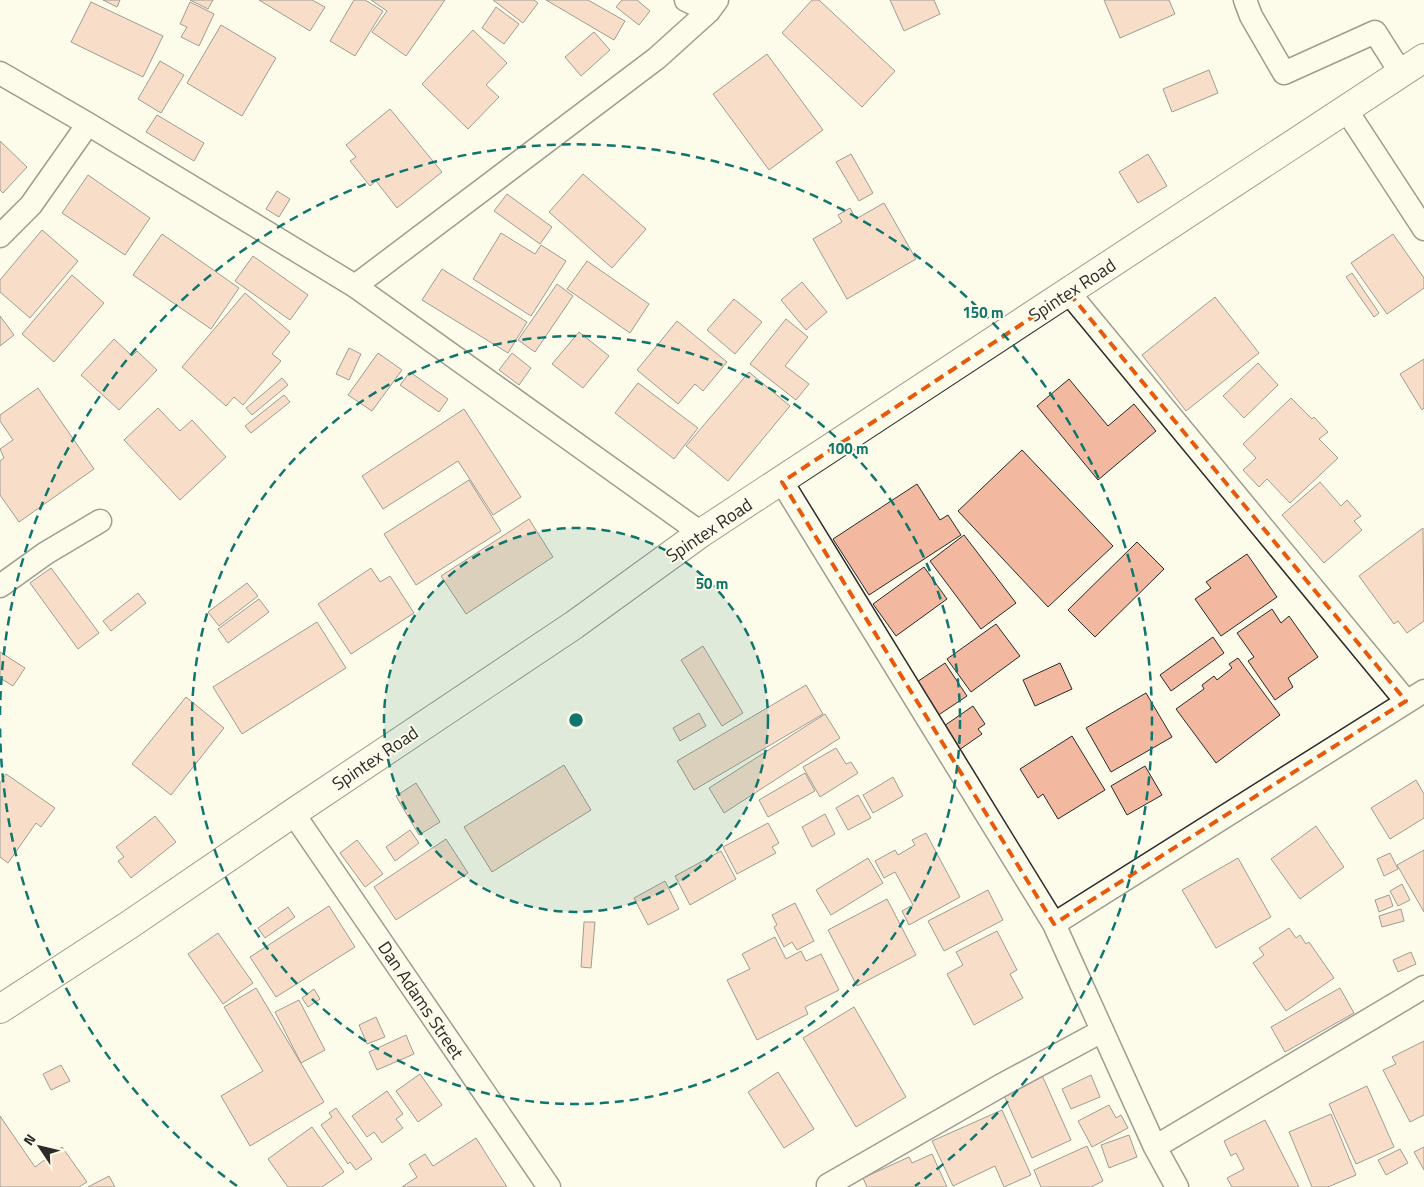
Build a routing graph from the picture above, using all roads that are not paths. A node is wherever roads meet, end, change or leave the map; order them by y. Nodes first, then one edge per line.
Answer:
1 (686, 0) edge
2 (1245, 0) edge
3 (713, 6) edge
4 (1424, 58) edge
5 (0, 73) edge
6 (1401, 73) junction
7 (1345, 108) junction
8 (88, 124) junction
9 (1424, 229) edge
10 (0, 236) edge
11 (354, 286) junction
12 (1068, 293) junction
13 (782, 482) junction
14 (100, 521) dead end
15 (702, 533) junction
16 (0, 586) edge
17 (1415, 696) edge
18 (293, 813) junction
19 (1054, 924) junction
20 (1424, 988) edge
21 (0, 1009) edge
22 (1102, 1031) junction
23 (1155, 1147) junction
24 (828, 1185) dead end
25 (549, 1187) edge
26 (1177, 1187) edge

1 - 3 street
2 - 6 street
3 - 11 street
4 - 6 main road, Spintex Road
5 - 8 street
6 - 7 main road, Spintex Road
7 - 9 street
7 - 12 main road, Spintex Road
8 - 10 street
8 - 11 street
11 - 15 street
12 - 13 main road, Spintex Road
12 - 17 street
13 - 15 main road, Spintex Road
13 - 19 street
14 - 16 street
15 - 18 main road, Spintex Road
17 - 19 street
18 - 21 main road, Spintex Road
18 - 25 street, Dan Adams Street
19 - 22 street
20 - 23 street
22 - 23 street
22 - 24 street
23 - 26 street

